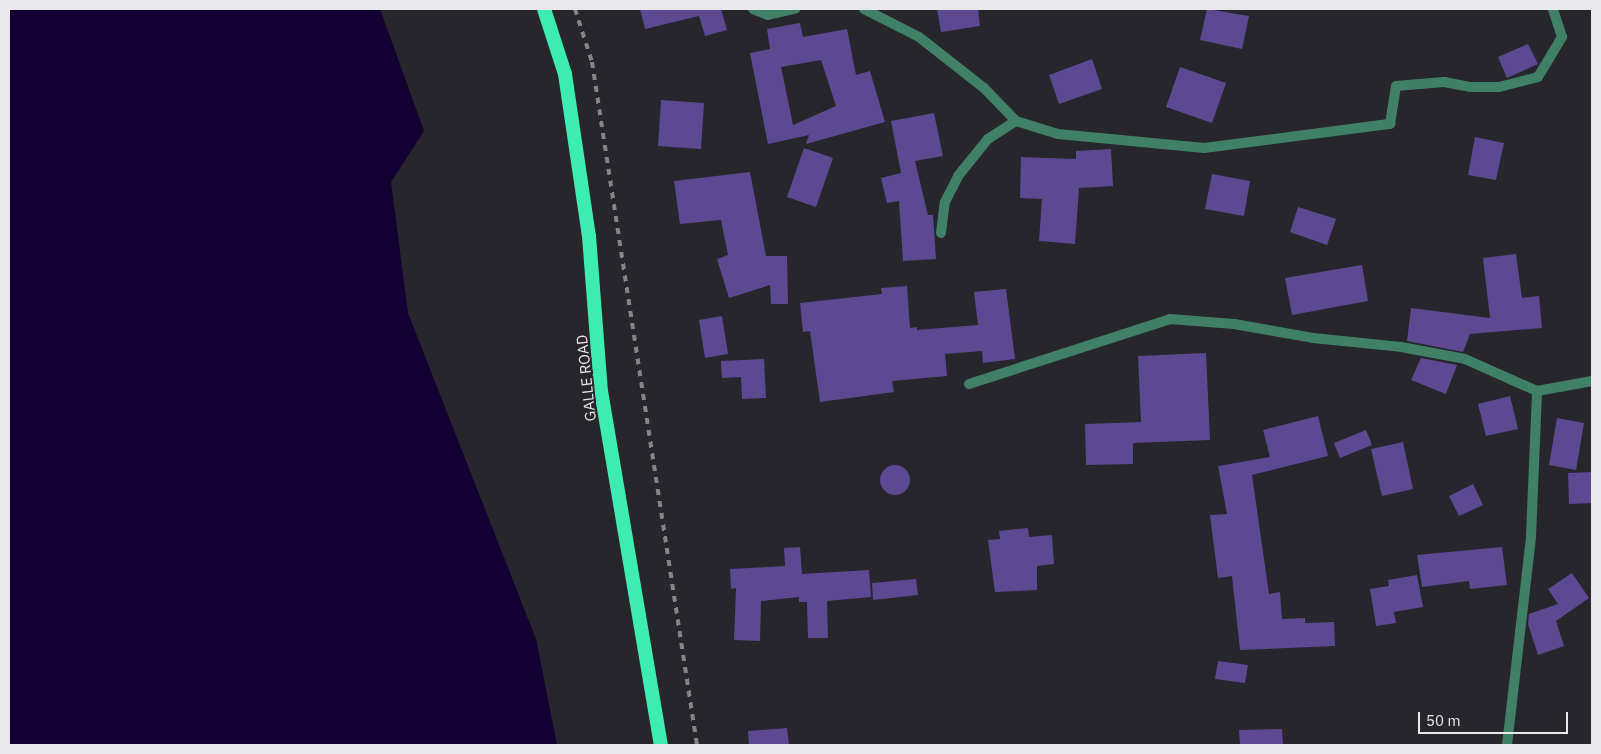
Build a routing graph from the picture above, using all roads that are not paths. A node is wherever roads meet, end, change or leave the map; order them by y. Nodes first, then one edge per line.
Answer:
1 (544, 9) edge
2 (753, 9) edge
3 (795, 9) edge
4 (864, 9) edge
5 (1553, 9) edge
6 (1016, 120) junction
7 (941, 233) dead end
8 (1592, 381) edge
9 (970, 384) dead end
10 (1537, 391) junction
11 (661, 745) edge
12 (1507, 745) edge

1 - 11 highway, GALLE ROAD
2 - 3 street
4 - 6 street
5 - 6 street
6 - 7 street
8 - 10 street
9 - 10 street
10 - 12 street

